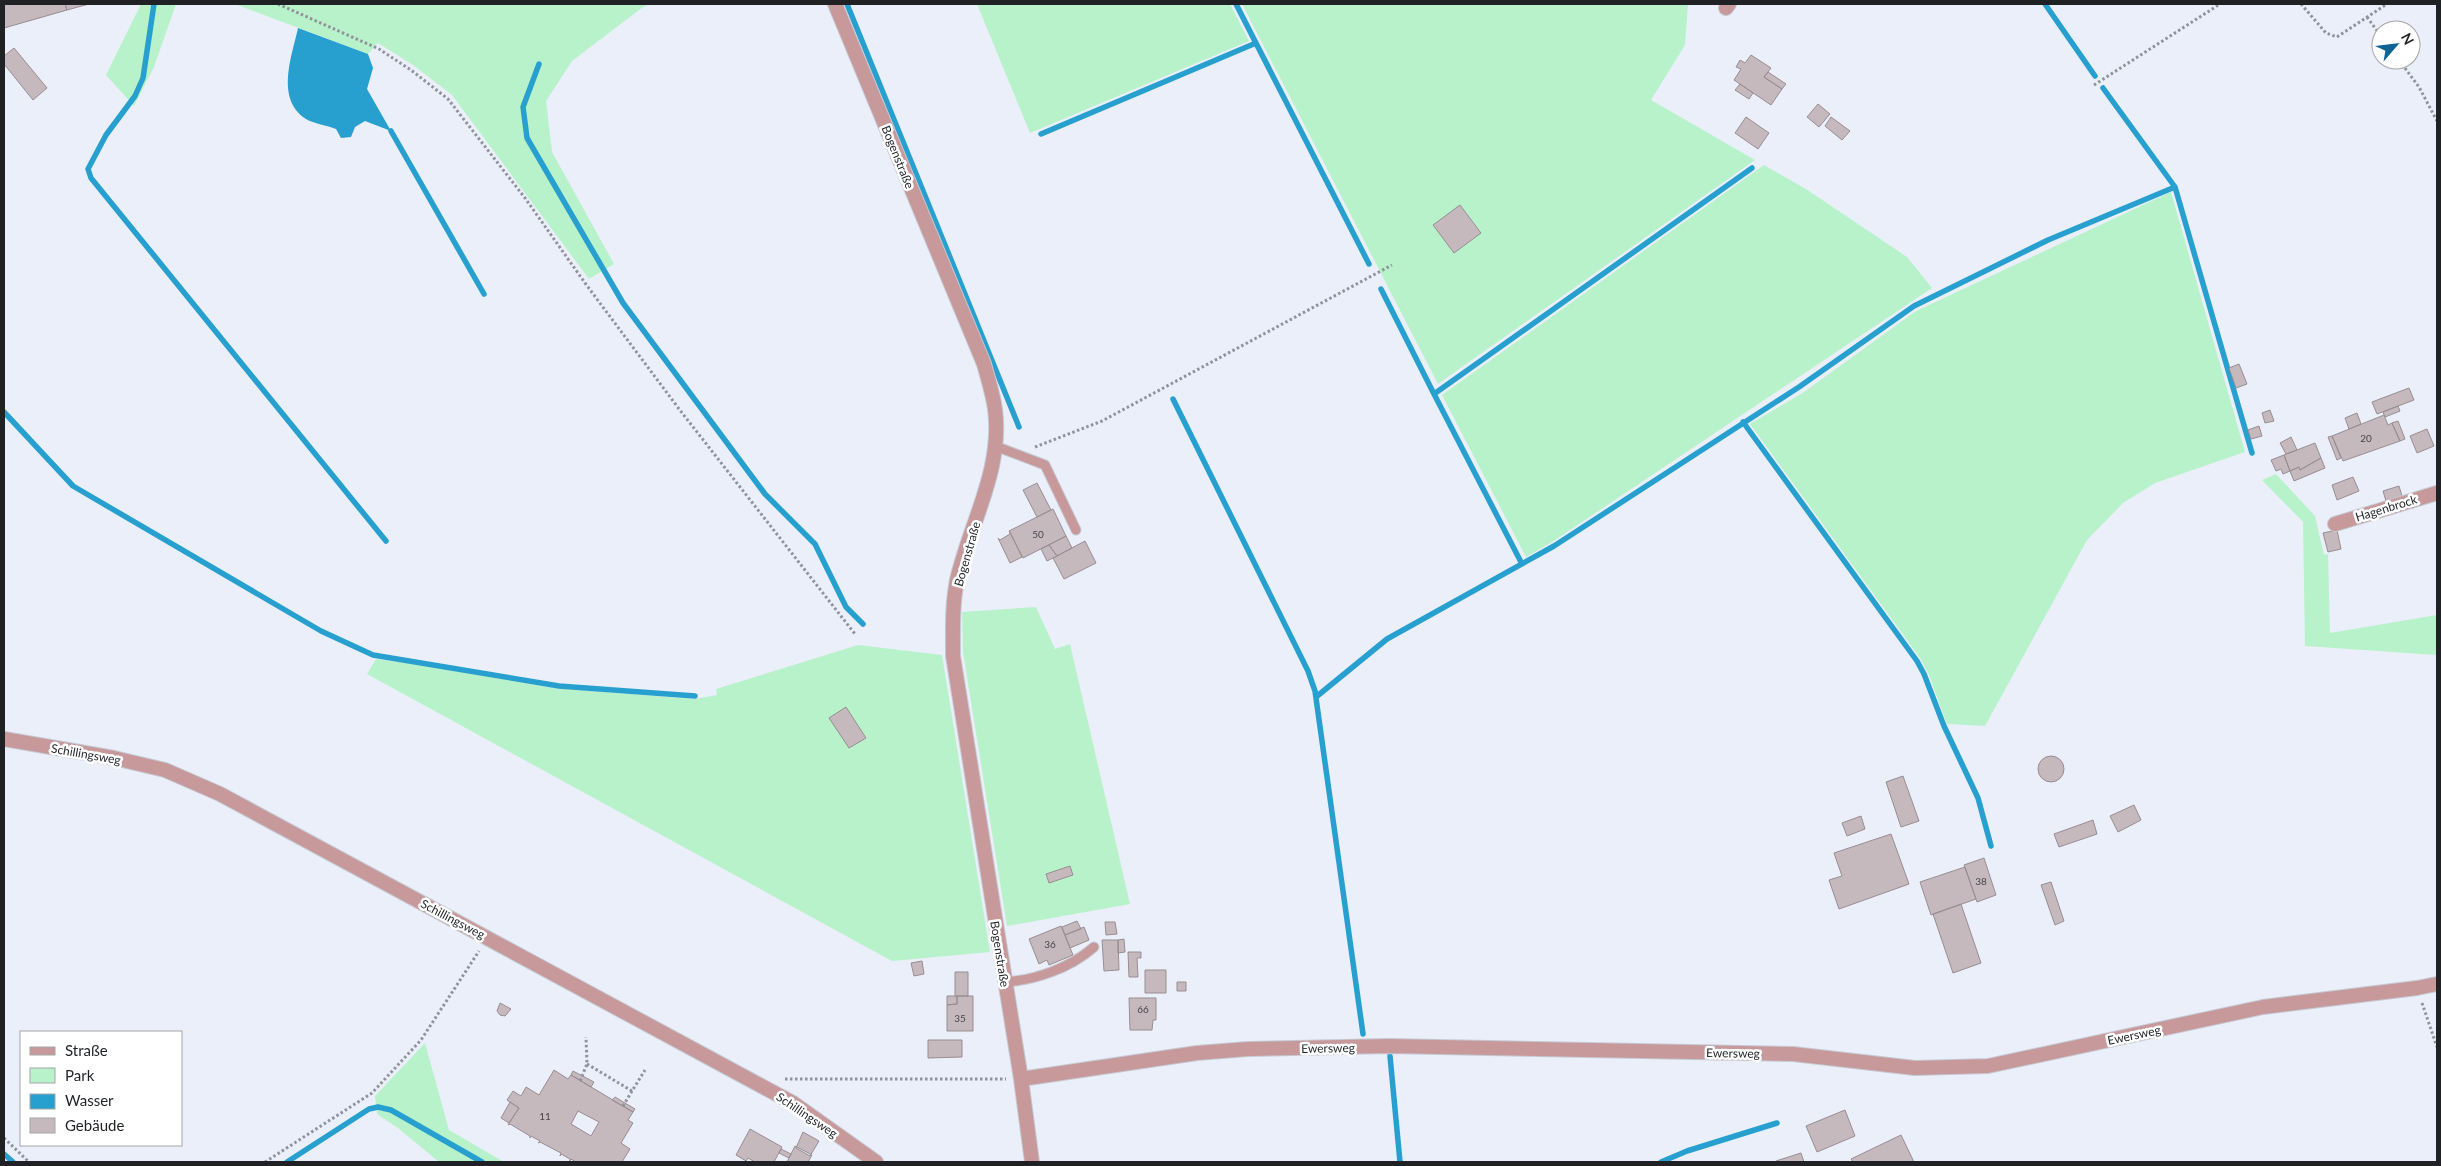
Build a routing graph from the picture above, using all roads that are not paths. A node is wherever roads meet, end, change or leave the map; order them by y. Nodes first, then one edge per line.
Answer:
1 (835, 4) edge
2 (995, 446) junction
3 (2437, 493) edge
4 (2335, 524) dead end
5 (1076, 530) dead end
6 (4, 739) edge
7 (1094, 947) dead end
8 (1004, 982) junction
9 (2437, 984) edge
10 (1022, 1078) junction
11 (876, 1162) edge
12 (1032, 1162) edge

1 - 2 street, Bogenstraße
2 - 5 lane
2 - 8 street, Bogenstraße
3 - 4 street, Hagenbrock
6 - 11 street, Schillingsweg
7 - 8 lane
8 - 10 street, Bogenstraße
9 - 10 street, Ewersweg
10 - 12 street, Bogenstraße

